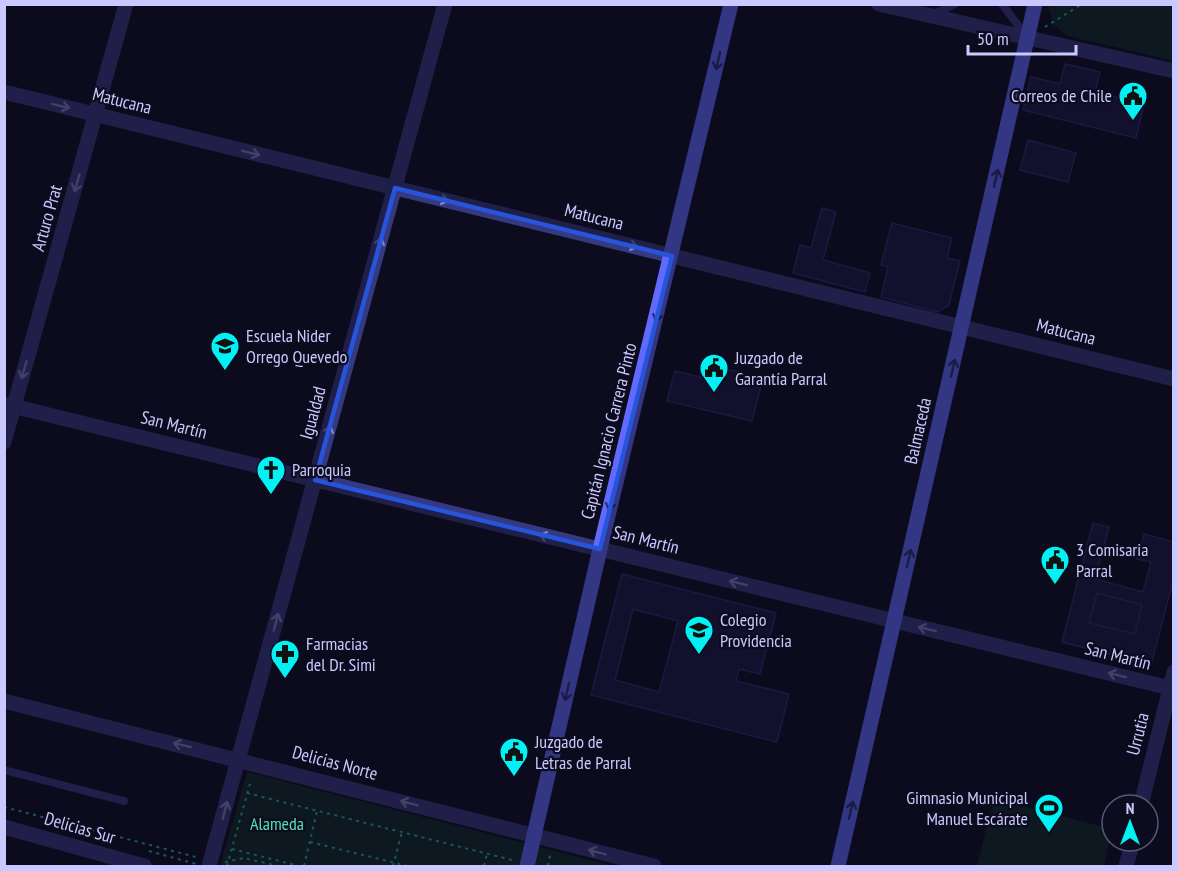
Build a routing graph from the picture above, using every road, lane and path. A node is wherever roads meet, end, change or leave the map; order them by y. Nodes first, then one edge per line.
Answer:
1 (126, 4) edge
2 (445, 4) edge
3 (731, 4) edge
4 (879, 4) edge
5 (955, 4) edge
6 (1002, 4) edge
7 (1035, 4) edge
8 (1082, 4) edge
9 (931, 16) junction
10 (1027, 37) junction
11 (1173, 71) edge
12 (4, 92) edge
13 (96, 115) junction
14 (395, 188) junction
15 (672, 256) junction
16 (963, 327) junction
17 (1173, 379) edge
18 (9, 405) edge
19 (4, 442) edge
20 (315, 480) junction
21 (600, 549) junction
22 (895, 621) junction
23 (1173, 672) edge
24 (1171, 689) edge
25 (4, 701) edge
26 (239, 759) junction
27 (256, 763) junction
28 (4, 770) edge
29 (247, 793) junction
30 (1144, 793) edge
31 (124, 801) dead end
32 (4, 807) edge
33 (317, 811) junction
34 (4, 827) edge
35 (402, 832) junction
36 (534, 835) junction
37 (310, 842) junction
38 (232, 849) junction
39 (487, 854) junction
40 (228, 861) junction
41 (210, 864) edge
42 (521, 864) edge
43 (394, 865) edge
44 (144, 867) edge
45 (227, 867) edge
46 (278, 867) edge
47 (299, 867) edge
48 (304, 867) edge
49 (408, 867) edge
50 (484, 867) edge
51 (654, 867) edge
52 (838, 867) edge

1 - 13 street, Arturo Prat
2 - 14 street, Igualdad
3 -> 15 main road, Capitán Ignacio Carrera Pinto
4 - 9 street
5 - 9 lane
6 - 10 lane
7 - 10 main road, Balmaceda
8 - 10 path
9 - 10 street
10 - 11 street
16 -> 10 main road, Balmaceda
12 -> 13 street, Matucana
13 -> 14 street, Matucana
13 -> 18 street, Arturo Prat
14 -> 15 street, Matucana
20 -> 14 street, Igualdad
15 - 16 street, Matucana
15 -> 21 main road, Capitán Ignacio Carrera Pinto
16 - 17 street, Matucana
22 -> 16 main road, Balmaceda
18 - 19 street, Arturo Prat
18 - 20 street, San Martín
21 -> 20 street, San Martín
26 -> 20 street, Igualdad
22 -> 21 street, San Martín
21 -> 36 main road, Capitán Ignacio Carrera Pinto
24 -> 22 street, San Martín
52 -> 22 main road, Balmaceda
23 - 24 street, Urrutia
24 - 30 street, Urrutia
26 -> 25 street, Delicias Norte
26 - 27 street, Delicias Norte
41 -> 26 street, Igualdad
27 - 29 path
36 -> 27 street, Delicias Norte
28 - 31 lane
29 - 33 path
29 - 38 path
32 - 41 path
33 - 35 path
33 - 37 path
34 - 44 street, Delicias Sur
35 - 39 path
35 - 43 path
36 - 42 main road, Capitán Ignacio Carrera Pinto
51 -> 36 street, Delicias Norte
37 - 43 path
37 - 48 path
38 - 40 path
38 - 47 path
39 - 42 path
39 - 50 path
40 - 41 path
40 - 45 path
40 - 46 path
43 - 49 path

